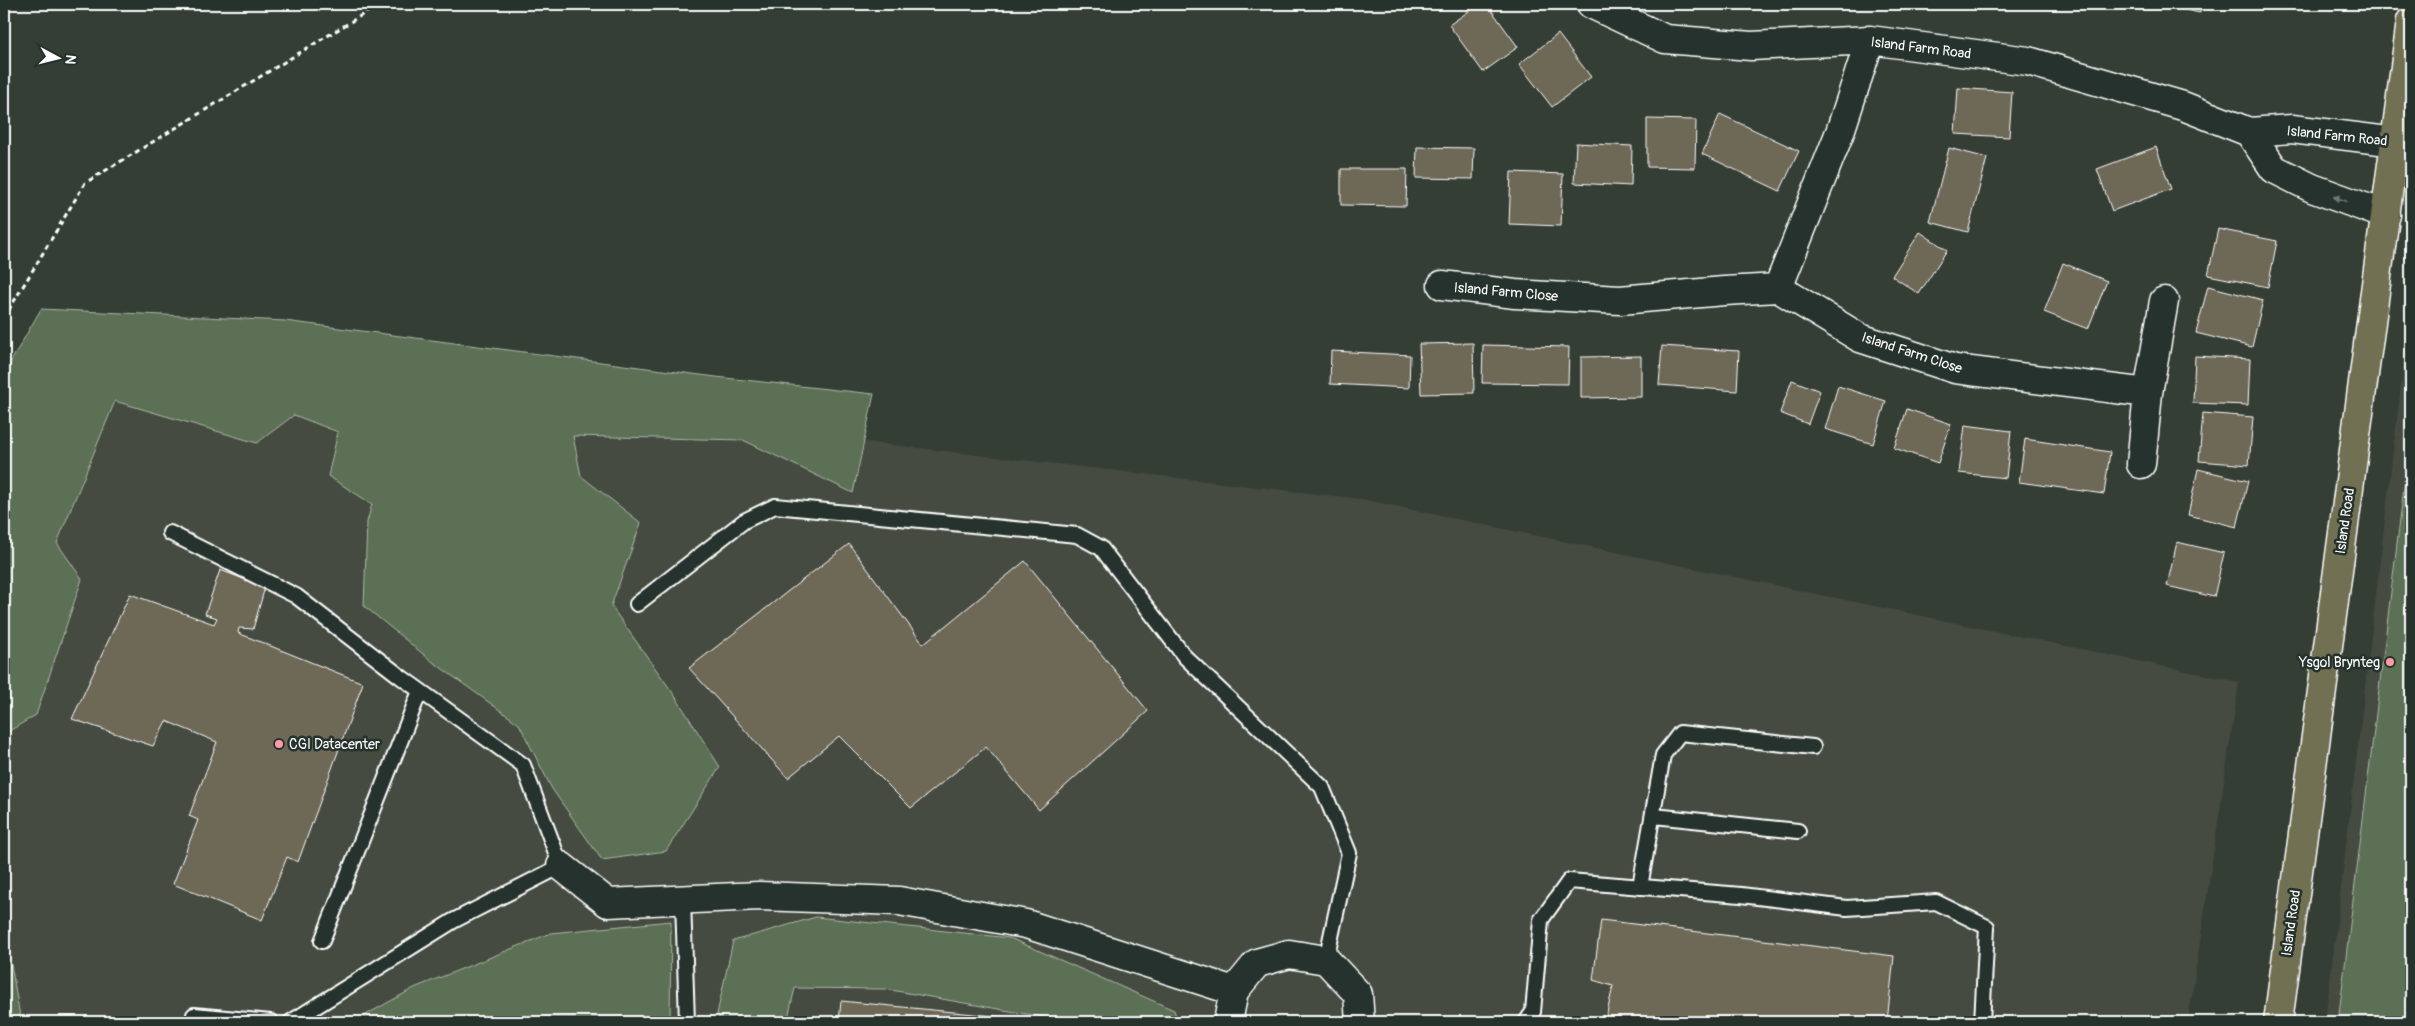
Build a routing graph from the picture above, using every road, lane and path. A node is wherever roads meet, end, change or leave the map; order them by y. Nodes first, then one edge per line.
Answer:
1 (380, 4) edge
2 (1591, 4) edge
3 (2411, 20) edge
4 (1870, 40) junction
5 (2249, 132) junction
6 (2396, 142) junction
7 (2386, 215) junction
8 (1442, 285) dead end
9 (1778, 288) junction
10 (2164, 300) dead end
11 (4, 318) edge
12 (2148, 393) junction
13 (2141, 464) dead end
14 (170, 533) dead end
15 (637, 604) dead end
16 (420, 691) junction
17 (1813, 747) dead end
18 (1654, 816) junction
19 (1798, 831) dead end
20 (561, 866) junction
21 (1640, 887) junction
22 (683, 900) junction
23 (322, 941) dead end
24 (1326, 960) junction
25 (1234, 991) junction
26 (194, 1015) dead end
27 (271, 1022) edge
28 (291, 1022) edge
29 (687, 1022) edge
30 (1228, 1022) edge
31 (1360, 1022) edge
32 (1526, 1022) edge
33 (1982, 1022) edge
34 (2278, 1022) edge

1 - 11 path
2 - 4 street, Island Farm Road
3 - 6 main road, Island Road
4 - 5 street, Island Farm Road
4 - 9 street
5 - 6 street, Island Farm Road
7 -> 5 street
6 - 7 main road, Island Road
7 - 34 main road, Island Road
8 - 9 street, Island Farm Close
9 - 12 street, Island Farm Close
10 - 12 street
12 - 13 street
14 - 16 lane
15 - 24 lane
16 - 20 lane
16 - 23 lane
17 - 18 lane
18 - 19 lane
18 - 21 lane
20 - 22 street
20 - 28 lane
21 - 32 lane
21 - 33 lane
22 - 25 street
22 - 29 lane
24 - 25 street
24 - 31 street
25 - 30 street
26 - 27 lane

